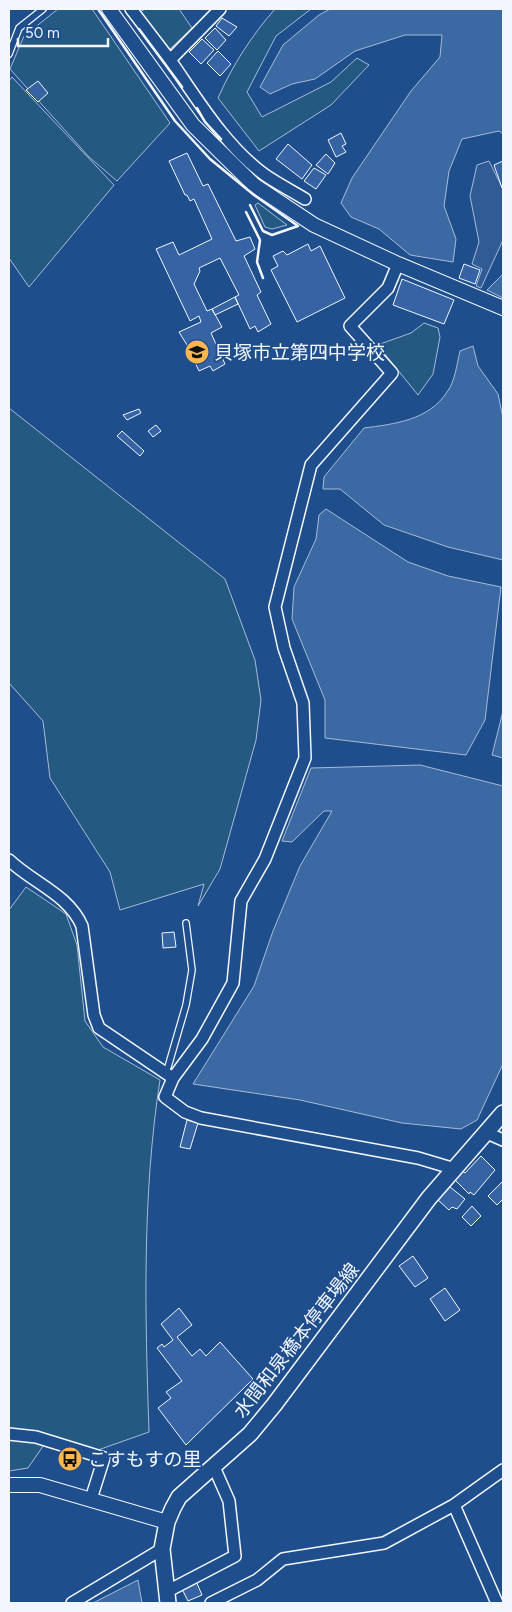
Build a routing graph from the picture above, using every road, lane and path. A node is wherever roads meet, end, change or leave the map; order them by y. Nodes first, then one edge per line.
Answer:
1 (43, 9) edge
2 (109, 9) edge
3 (131, 9) edge
4 (220, 9) edge
5 (9, 54) edge
6 (170, 60) junction
7 (261, 172) junction
8 (252, 182) junction
9 (305, 199) dead end
10 (398, 264) junction
11 (503, 308) edge
12 (9, 860) edge
13 (186, 923) dead end
14 (170, 1073) junction
15 (503, 1113) edge
16 (487, 1134) junction
17 (503, 1140) edge
18 (456, 1169) junction
19 (9, 1434) edge
20 (214, 1467) junction
21 (503, 1470) edge
22 (9, 1485) edge
23 (91, 1499) junction
24 (454, 1505) junction
25 (166, 1522) junction
26 (162, 1549) junction
27 (167, 1598) edge
28 (72, 1603) edge
29 (211, 1603) edge
30 (497, 1603) edge

1 - 5 lane
2 - 8 street
3 - 6 street
4 - 6 street
6 - 7 street
7 - 8 street
7 - 9 street
8 - 10 street
10 - 11 street
10 - 14 street
12 - 14 street
13 - 14 lane
14 - 18 street
15 - 16 main road, 水間和泉橋本停車場線
16 - 17 street
16 - 18 main road, 水間和泉橋本停車場線
18 - 20 main road, 水間和泉橋本停車場線
19 - 23 street
20 - 25 main road, 水間和泉橋本停車場線
20 - 27 street
21 - 24 street
22 - 23 street
23 - 25 street
24 - 29 street
24 - 30 street
25 - 26 main road, 水間和泉橋本停車場線
26 - 27 main road, 水間和泉橋本停車場線
26 - 28 street

